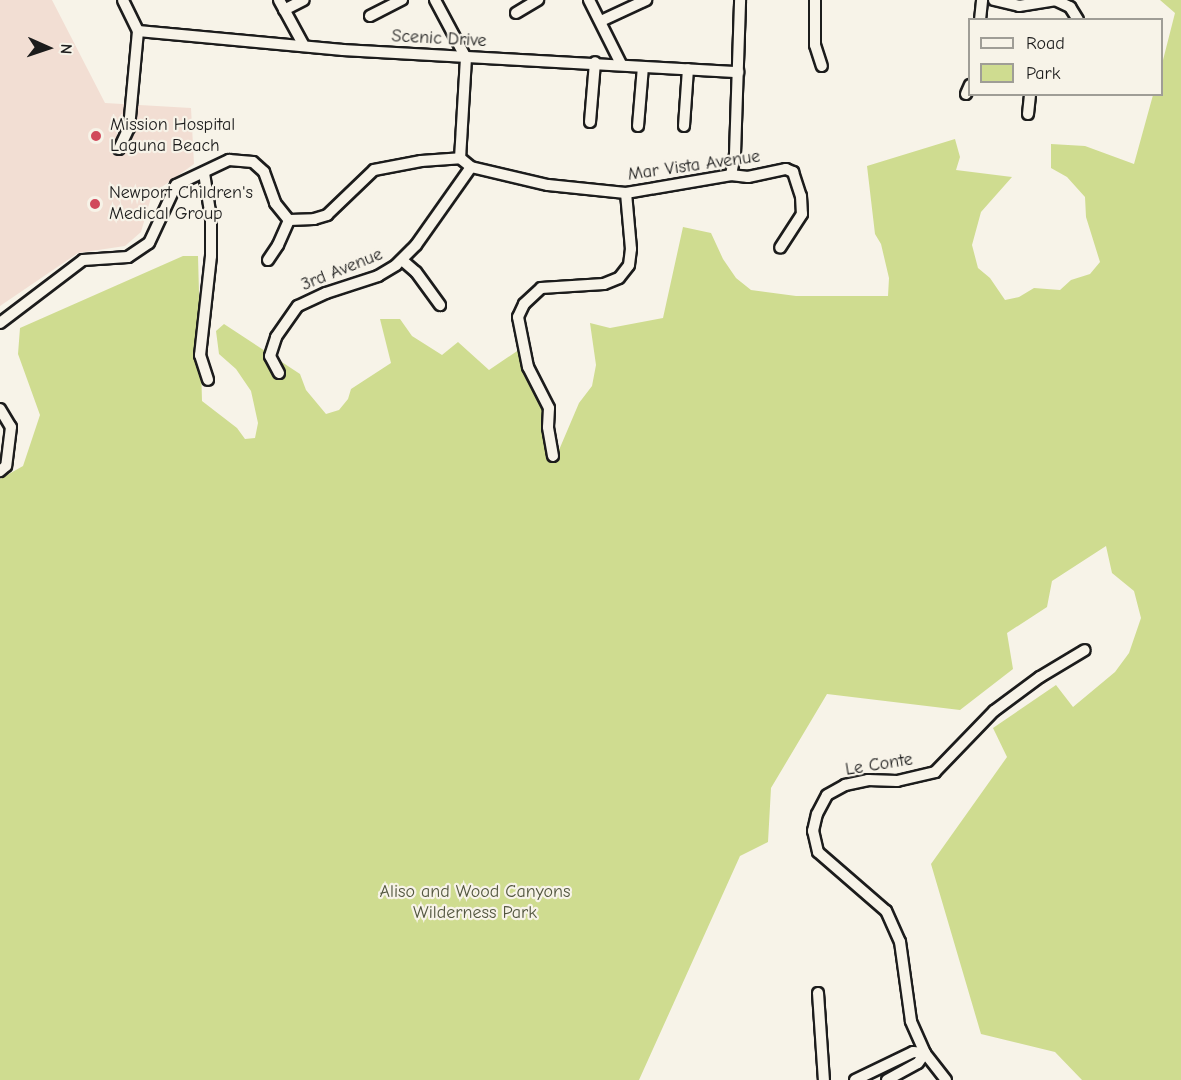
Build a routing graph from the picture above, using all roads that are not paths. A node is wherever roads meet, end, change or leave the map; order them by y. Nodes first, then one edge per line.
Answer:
1 (123, 0) edge
2 (279, 0) edge
3 (304, 0) edge
4 (402, 0) edge
5 (538, 0) edge
6 (588, 0) edge
7 (646, 0) edge
8 (740, 0) edge
9 (815, 0) edge
10 (982, 0) edge
11 (994, 0) edge
12 (438, 1) edge
13 (284, 10) junction
14 (516, 13) dead end
15 (370, 16) dead end
16 (980, 18) edge
17 (1077, 18) edge
18 (601, 21) junction
19 (138, 31) junction
20 (303, 45) junction
21 (466, 58) junction
22 (595, 62) junction
23 (621, 64) junction
24 (822, 66) dead end
25 (642, 67) junction
26 (688, 69) junction
27 (738, 72) junction
28 (1030, 96) edge
29 (1028, 114) dead end
30 (590, 122) dead end
31 (638, 126) dead end
32 (684, 126) dead end
33 (119, 149) dead end
34 (460, 158) junction
35 (471, 167) junction
36 (204, 173) junction
37 (731, 175) junction
38 (626, 193) junction
39 (289, 220) junction
40 (780, 248) dead end
41 (268, 260) dead end
42 (402, 260) junction
43 (440, 305) dead end
44 (0, 323) edge
45 (279, 373) dead end
46 (208, 380) dead end
47 (0, 409) edge
48 (553, 456) dead end
49 (0, 471) edge
50 (1085, 650) dead end
51 (818, 993) dead end
52 (925, 1053) junction
53 (824, 1080) edge
54 (855, 1080) edge
55 (887, 1080) edge
56 (946, 1080) edge

1 - 19 street
2 - 13 street
3 - 13 street
4 - 15 street
5 - 14 street
6 - 18 street
7 - 18 street
8 - 27 street
9 - 24 street
10 - 16 street
11 - 17 street
12 - 21 street
13 - 20 street
18 - 23 street
19 - 20 street, Scenic Drive
19 - 33 street
20 - 21 street, Scenic Drive
21 - 22 street, Scenic Drive
21 - 34 street
22 - 23 street, Scenic Drive
22 - 30 street
23 - 25 street, Scenic Drive
25 - 26 street, Scenic Drive
25 - 31 street
26 - 27 street, Scenic Drive
26 - 32 street
27 - 37 street
28 - 29 street
34 - 35 street, Mar Vista Avenue
34 - 39 street
35 - 38 street, Mar Vista Avenue
35 - 42 street, 3rd Avenue
36 - 39 street
36 - 44 street
36 - 46 street
37 - 38 street, Mar Vista Avenue
37 - 40 street, Mar Vista Avenue
38 - 48 street
39 - 41 street
42 - 43 street, 3rd Avenue
42 - 45 street, 3rd Avenue
47 - 49 street
50 - 52 street, Le Conte
51 - 53 street
52 - 54 street
52 - 55 street
52 - 56 street, Le Conte

